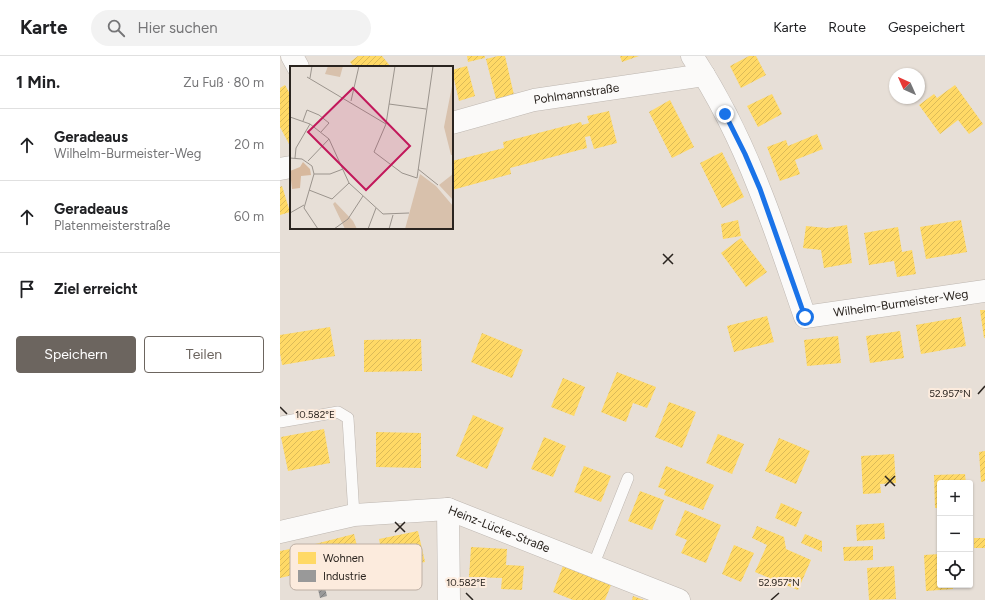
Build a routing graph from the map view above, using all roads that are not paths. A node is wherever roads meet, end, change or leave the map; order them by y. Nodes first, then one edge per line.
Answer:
1 (292, 56) edge
2 (692, 56) edge
3 (297, 66) edge
4 (704, 75) junction
5 (453, 123) edge
6 (290, 166) edge
7 (280, 170) edge
8 (985, 291) edge
9 (280, 422) edge
10 (628, 478) dead end
11 (448, 509) junction
12 (354, 515) junction
13 (280, 532) edge
14 (593, 566) junction
15 (449, 600) edge
16 (679, 600) edge

1 - 3 street
2 - 4 street
4 - 5 street, Pohlmannstraße
4 - 8 street, Wilhelm-Burmeister-Weg
6 - 7 street
9 - 12 lane
10 - 14 lane
11 - 12 street, Heinz-Lücke-Straße
11 - 14 street, Heinz-Lücke-Straße
11 - 15 street
12 - 13 street, Heinz-Lücke-Straße
14 - 16 street, Heinz-Lücke-Straße

